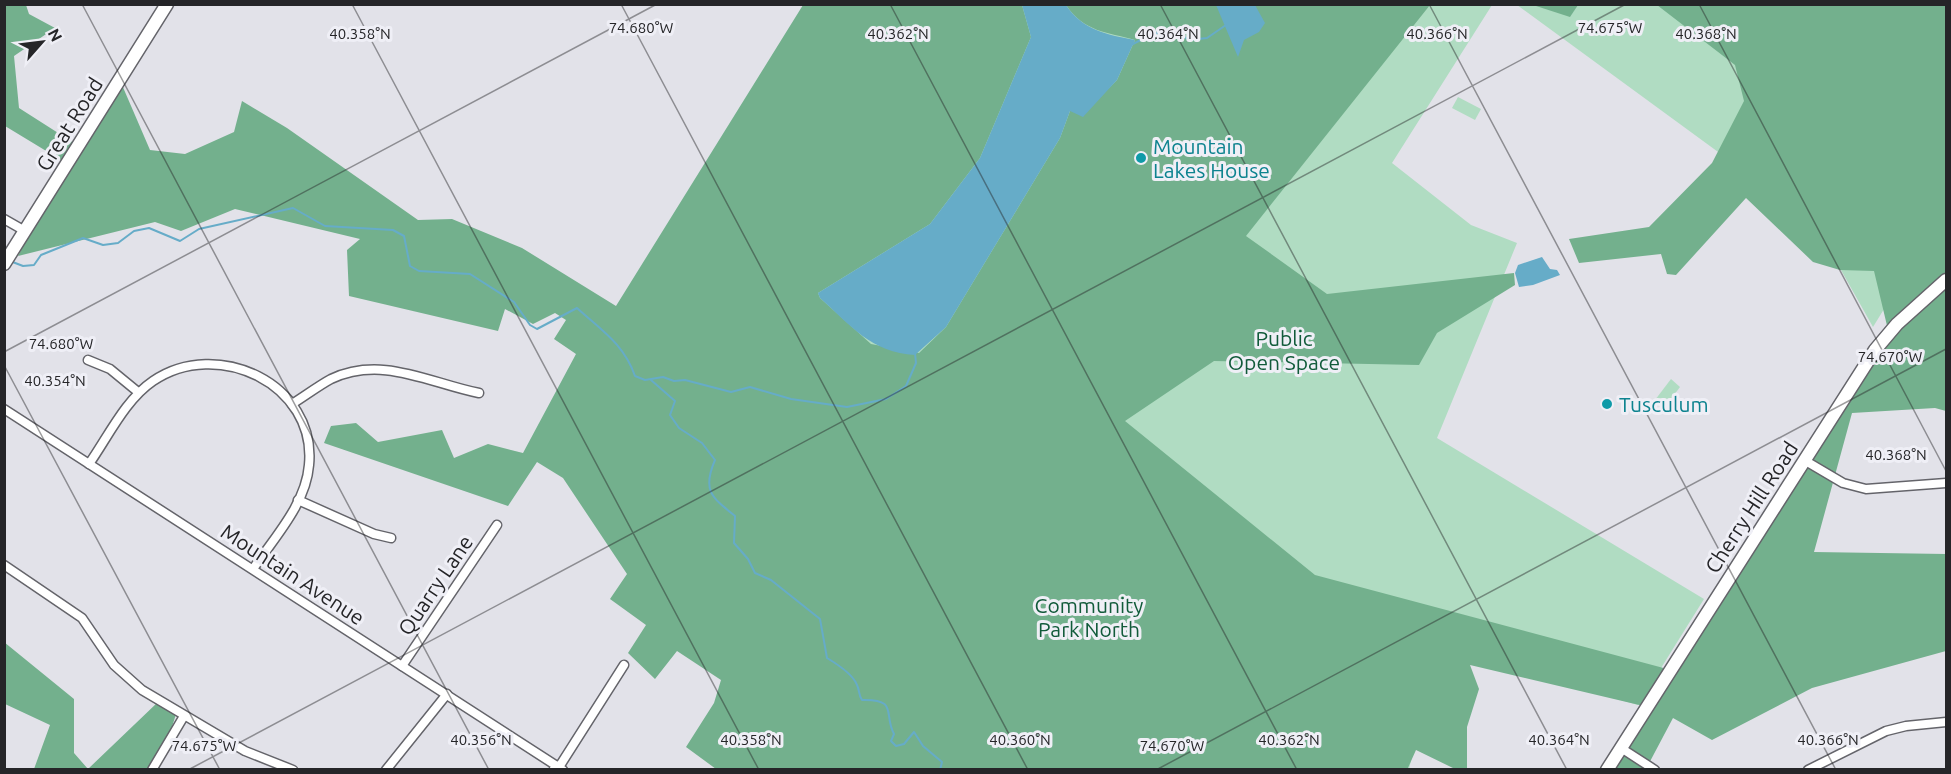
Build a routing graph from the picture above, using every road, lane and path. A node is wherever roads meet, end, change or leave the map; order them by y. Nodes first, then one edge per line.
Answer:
1 (166, 4) edge
2 (4, 219) edge
3 (25, 231) junction
4 (4, 264) edge
5 (1947, 280) edge
6 (88, 360) dead end
7 (138, 392) junction
8 (479, 393) dead end
9 (292, 404) junction
10 (4, 409) edge
11 (1804, 460) junction
12 (89, 464) junction
13 (1947, 483) edge
14 (298, 500) junction
15 (497, 525) dead end
16 (391, 538) dead end
17 (4, 565) edge
18 (253, 569) junction
19 (624, 665) dead end
20 (402, 666) junction
21 (447, 694) junction
22 (184, 716) junction
23 (1947, 722) edge
24 (1621, 748) junction
25 (558, 768) edge
26 (152, 770) edge
27 (293, 770) edge
28 (386, 770) edge
29 (1607, 770) edge
30 (1655, 770) edge
31 (1808, 770) edge

1 - 3 street, Great Road
2 - 3 street
3 - 4 street, Great Road
5 - 11 street, Cherry Hill Road
6 - 7 street
7 - 9 street
7 - 12 street
8 - 9 street
9 - 14 street
10 - 12 street, Mountain Avenue
11 - 13 street
11 - 24 street, Cherry Hill Road
12 - 18 street, Mountain Avenue
14 - 16 street
14 - 18 street
15 - 20 street, Quarry Lane
17 - 22 street
18 - 20 street, Mountain Avenue
19 - 25 street
20 - 21 street, Mountain Avenue
21 - 25 street, Mountain Avenue
21 - 28 street
22 - 26 street
22 - 27 street
23 - 31 street
24 - 29 street, Cherry Hill Road
24 - 30 street

